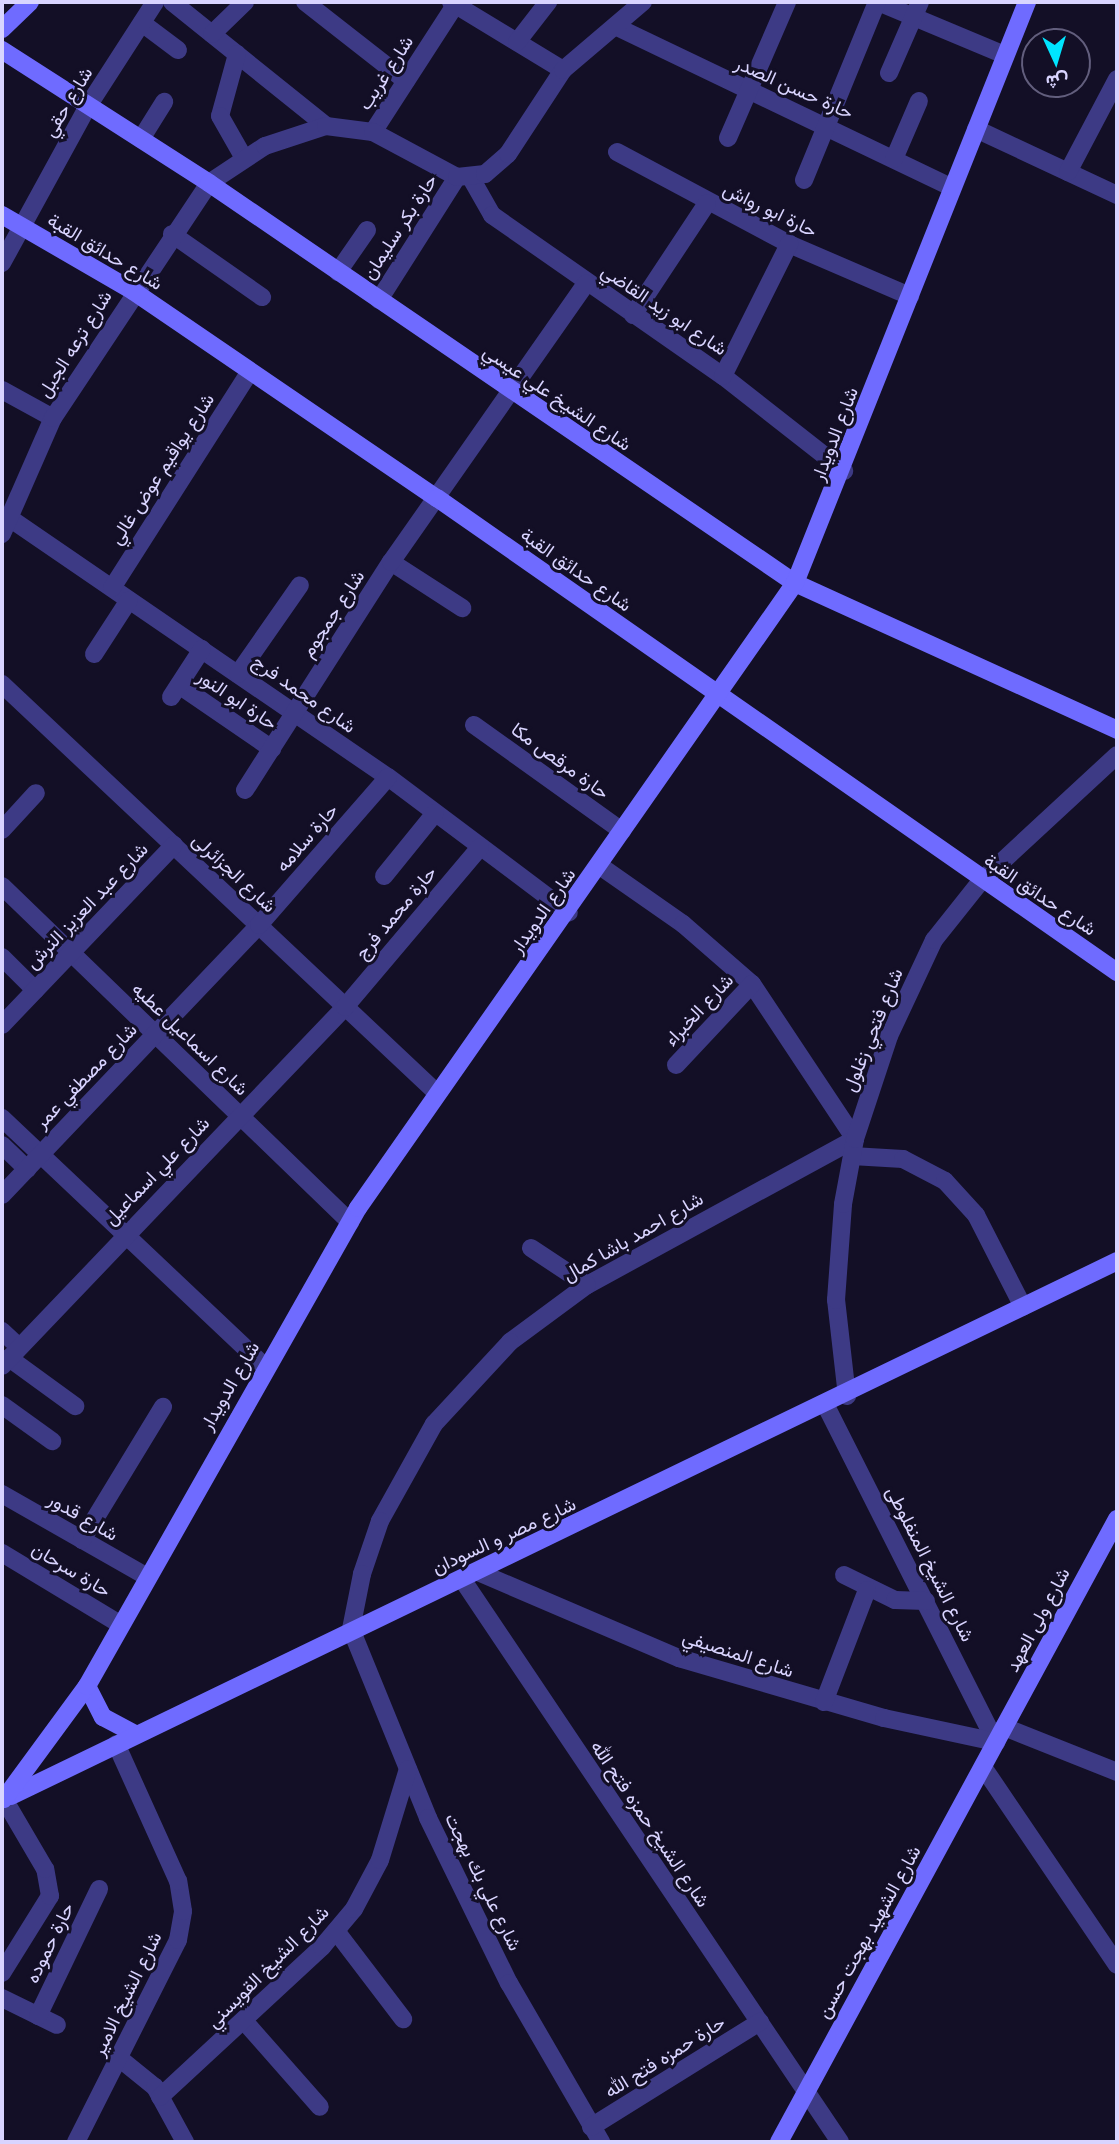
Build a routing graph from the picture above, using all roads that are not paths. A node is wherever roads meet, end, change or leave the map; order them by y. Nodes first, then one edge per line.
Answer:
1 (30, 2) edge
2 (155, 2) edge
3 (172, 2) edge
4 (245, 2) edge
5 (305, 2) edge
6 (548, 2) edge
7 (643, 2) edge
8 (786, 2) edge
9 (877, 2) edge
10 (1027, 2) edge
11 (455, 3) edge
12 (917, 9) edge
13 (142, 23) junction
14 (619, 28) junction
15 (2, 29) edge
16 (212, 34) junction
17 (517, 42) junction
18 (2, 50) edge
19 (178, 50) dead end
20 (237, 54) junction
21 (1005, 55) junction
22 (563, 70) junction
23 (889, 74) dead end
24 (1117, 79) edge
25 (406, 81) junction
26 (747, 92) junction
27 (919, 101) dead end
28 (164, 102) dead end
29 (88, 106) junction
30 (326, 125) junction
31 (827, 126) junction
32 (976, 129) junction
33 (373, 132) junction
34 (728, 138) dead end
35 (141, 139) junction
36 (617, 152) dead end
37 (244, 158) junction
38 (894, 159) junction
39 (1068, 172) junction
40 (464, 178) junction
41 (804, 180) dead end
42 (209, 183) junction
43 (951, 187) junction
44 (1117, 195) edge
45 (707, 203) junction
46 (2, 215) edge
47 (20, 227) junction
48 (367, 230) dead end
49 (172, 234) junction
50 (789, 244) junction
51 (2, 263) edge
52 (338, 272) junction
53 (586, 283) junction
54 (133, 291) junction
55 (909, 296) junction
56 (262, 297) dead end
57 (379, 300) junction
58 (633, 315) junction
59 (249, 373) junction
60 (723, 376) junction
61 (2, 390) edge
62 (509, 391) junction
63 (53, 418) junction
64 (844, 471) junction
65 (437, 498) junction
66 (8, 504) edge
67 (2, 534) edge
68 (391, 562) junction
69 (795, 583) junction
70 (300, 585) dead end
71 (112, 588) junction
72 (130, 600) junction
73 (462, 608) dead end
74 (202, 649) junction
75 (94, 654) dead end
76 (238, 674) junction
77 (2, 684) edge
78 (714, 694) junction
79 (295, 713) junction
80 (474, 725) dead end
81 (1117, 730) edge
82 (272, 749) junction
83 (1117, 755) edge
84 (388, 777) junction
85 (245, 790) dead end
86 (36, 793) dead end
87 (435, 813) junction
88 (2, 830) edge
89 (622, 831) junction
90 (174, 845) junction
91 (480, 847) junction
92 (600, 866) junction
93 (384, 876) dead end
94 (981, 881) junction
95 (2, 886) edge
96 (569, 913) junction
97 (259, 925) junction
98 (71, 953) junction
99 (2, 957) edge
100 (1117, 972) edge
101 (752, 984) junction
102 (35, 990) junction
103 (345, 1007) junction
104 (2, 1025) edge
105 (155, 1034) junction
106 (676, 1065) dead end
107 (437, 1093) junction
108 (240, 1116) junction
109 (2, 1118) edge
110 (2, 1145) edge
111 (853, 1147) junction
112 (40, 1155) junction
113 (27, 1169) junction
114 (2, 1195) edge
115 (350, 1222) junction
116 (124, 1235) junction
117 (531, 1248) dead end
118 (1117, 1261) edge
119 (587, 1285) junction
120 (1023, 1307) junction
121 (2, 1331) edge
122 (10, 1357) edge
123 (265, 1367) junction
124 (847, 1396) junction
125 (2, 1405) edge
126 (75, 1406) dead end
127 (826, 1406) junction
128 (163, 1407) dead end
129 (52, 1441) dead end
130 (2, 1494) edge
131 (1117, 1519) edge
132 (82, 1540) junction
133 (2, 1553) edge
134 (144, 1575) junction
135 (470, 1576) junction
136 (844, 1576) dead end
137 (867, 1590) junction
138 (926, 1601) junction
139 (118, 1623) junction
140 (351, 1629) junction
141 (87, 1686) junction
142 (824, 1702) junction
143 (135, 1734) junction
144 (1000, 1734) junction
145 (116, 1744) junction
146 (983, 1767) junction
147 (408, 1769) junction
148 (1117, 1772) edge
149 (3, 1800) edge
150 (99, 1889) dead end
151 (336, 1931) junction
152 (1117, 1965) edge
153 (2, 1973) edge
154 (2, 1999) edge
155 (38, 2016) junction
156 (403, 2019) dead end
157 (244, 2022) junction
158 (760, 2022) junction
159 (57, 2025) dead end
160 (118, 2059) junction
161 (807, 2090) junction
162 (160, 2097) junction
163 (320, 2107) dead end
164 (596, 2135) edge
165 (76, 2142) edge
166 (185, 2142) edge
167 (779, 2142) edge
168 (840, 2142) edge

1 - 15 main road
2 - 13 street, شارع حقي
3 - 16 street
4 - 16 street
5 - 25 street
6 - 17 street
7 - 14 street
8 - 26 street
9 - 12 street
9 - 31 street
10 - 21 main road, شارع الدويدار
11 - 17 street
11 - 25 street, شارع غريب
12 - 21 street
12 - 23 street
13 - 19 street
13 - 29 street, شارع حقي
14 - 22 street
14 - 26 street, حارة حسن الصدر
16 - 20 street
17 - 22 street
18 - 29 main road, شارع الشيخ علي عيسي
20 - 30 street
20 - 37 street
21 - 32 main road, شارع الدويدار
22 - 40 street
24 - 39 street
25 - 33 street, شارع غريب
26 - 31 street, حارة حسن الصدر
26 - 34 street
27 - 38 street
28 - 35 street
29 - 35 main road, شارع الشيخ علي عيسي
29 - 47 street, شارع حقي
30 - 33 street
30 - 37 street, شارع ترعه الجبل
31 - 38 street, حارة حسن الصدر
31 - 41 street
32 - 39 street
32 - 43 main road, شارع الدويدار
33 - 40 street
35 - 42 main road, شارع الشيخ علي عيسي
36 - 45 street, حارة ابو رواش
37 - 42 street, شارع ترعه الجبل
38 - 43 street, حارة حسن الصدر
39 - 44 street
40 - 53 street, شارع ابو زيد القاضي
40 - 57 street, حارة بكر سليمان
42 - 49 street, شارع ترعه الجبل
42 - 52 main road, شارع الشيخ علي عيسي
43 - 55 main road, شارع الدويدار
45 - 50 street, حارة ابو رواش
45 - 58 street
46 - 47 main road, شارع حدائق القبة
47 - 51 street, شارع حقي
47 - 54 main road, شارع حدائق القبة
48 - 52 street
49 - 54 street, شارع ترعه الجبل
49 - 56 street
50 - 55 street, حارة ابو رواش
50 - 60 street
52 - 57 main road, شارع الشيخ علي عيسي
53 - 58 street, شارع ابو زيد القاضي
53 - 62 street, شارع جمجوم
54 - 59 main road, شارع حدائق القبة
54 - 63 street, شارع ترعه الجبل
55 - 64 main road, شارع الدويدار
57 - 62 main road, شارع الشيخ علي عيسي
58 - 60 street, شارع ابو زيد القاضي
59 - 65 main road, شارع حدائق القبة
59 - 71 street, شارع يواقيم عوض غالي
60 - 64 street, شارع ابو زيد القاضي
61 - 63 street
62 - 65 street, شارع جمجوم
62 - 69 main road, شارع الشيخ علي عيسي
63 - 66 street, شارع ترعه الجبل
64 - 69 main road, شارع الدويدار
65 - 68 street, شارع جمجوم
65 - 78 main road, شارع حدائق القبة
66 - 67 street, شارع ترعه الجبل
66 - 71 street, شارع محمد فرج
68 - 73 street
68 - 79 street, شارع جمجوم
69 - 78 main road, شارع الدويدار
69 - 81 main road, شارع الشيخ علي عيسي
70 - 76 street
71 - 72 street, شارع محمد فرج
72 - 74 street, شارع محمد فرج
72 - 75 street
74 - 76 street, شارع محمد فرج
74 - 82 street, حارة ابو النور
76 - 79 street, شارع محمد فرج
77 - 90 street, شارع الجزائرلى
78 - 89 main road, شارع الدويدار
78 - 94 main road, شارع حدائق القبة
79 - 82 street, شارع جمجوم
79 - 84 street, شارع محمد فرج
80 - 89 street, حارة مرقص مكا
82 - 85 street, شارع جمجوم
83 - 94 street, شارع فتحي زغلول
84 - 87 street, شارع محمد فرج
84 - 97 street, حارة سلامه
86 - 88 street
87 - 91 street, شارع محمد فرج
87 - 93 street
89 - 92 main road, شارع الدويدار
90 - 97 street, شارع الجزائرلى
90 - 98 street, شارع عبد العزيز النرش
91 - 96 street, شارع محمد فرج
91 - 103 street, حارة محمد فرج
92 - 96 main road, شارع الدويدار
92 - 101 street
94 - 100 main road, شارع حدائق القبة
94 - 111 street, شارع فتحي زغلول
95 - 98 street, شارع اسماعيل عطيه
96 - 107 main road, شارع الدويدار
97 - 103 street, شارع الجزائرلى
97 - 105 street, شارع مصطفي عمر
98 - 102 street, شارع عبد العزيز النرش
98 - 105 street, شارع اسماعيل عطيه
99 - 102 street
101 - 106 street, شارع الخبراء
101 - 111 street
102 - 104 street, شارع عبد العزيز النرش
103 - 107 street, شارع الجزائرلى
103 - 108 street, شارع علي اسماعيل
105 - 108 street, شارع اسماعيل عطيه
105 - 112 street, شارع مصطفي عمر
107 - 115 main road, شارع الدويدار
108 - 115 street, شارع اسماعيل عطيه
108 - 116 street, شارع علي اسماعيل
109 - 112 street
110 - 113 street
111 - 119 street, شارع احمد باشا كمال
111 - 120 street
111 - 124 street, شارع فتحي زغلول
112 - 113 street, شارع مصطفي عمر
112 - 116 street
113 - 114 street, شارع مصطفي عمر
115 - 123 main road, شارع الدويدار
116 - 122 street, شارع علي اسماعيل
116 - 123 street
117 - 119 street
118 - 120 main road, شارع مصر و السودان
119 - 140 street, شارع احمد باشا كمال
120 - 124 main road, شارع مصر و السودان
121 - 122 street
122 - 126 street
123 - 134 main road, شارع الدويدار
124 - 127 main road, شارع مصر و السودان
125 - 129 street
127 - 135 main road, شارع مصر و السودان
127 - 138 street, شارع الشيخ المنفلوطى
128 - 132 street
130 - 132 street, شارع قدور
131 - 144 main road, شارع ولى العهد
132 - 134 street, شارع قدور
133 - 139 street, حارة سرحان
134 - 139 main road, شارع الدويدار
135 - 140 main road, شارع مصر و السودان
135 - 142 street, شارع المنصيفي
135 - 158 street, شارع الشيخ حمزه فتح الله
136 - 137 street
137 - 138 street
137 - 142 street
138 - 144 street, شارع الشيخ المنفلوطى
139 - 141 main road, شارع الدويدار
140 - 143 main road, شارع مصر و السودان
140 - 147 street, شارع علي بك بهجت
141 - 143 main road
141 - 149 main road, شارع الدويدار
142 - 144 street, شارع المنصيفي
143 - 145 main road, شارع مصر و السودان
144 - 146 main road, شارع الشهيد بهجت حسن
144 - 148 street, شارع المنصيفي
145 - 149 main road, شارع مصر و السودان
145 - 160 street, شارع الشيخ الامير
146 - 152 street
146 - 161 main road, شارع الشهيد بهجت حسن
147 - 151 street, شارع الشيخ القويسني
147 - 164 street, شارع علي بك بهجت
149 - 153 street
150 - 155 street, حارة حموده
151 - 156 street
151 - 157 street, شارع الشيخ القويسني
154 - 155 street
155 - 159 street
157 - 162 street, شارع الشيخ القويسني
157 - 163 street
158 - 161 street, شارع الشيخ حمزه فتح الله
158 - 164 street, حارة حمزه فتح الله
160 - 162 street
160 - 165 street, شارع الشيخ الامير
161 - 167 main road, شارع الشهيد بهجت حسن
161 - 168 street, شارع الشيخ حمزه فتح الله
162 - 166 street

